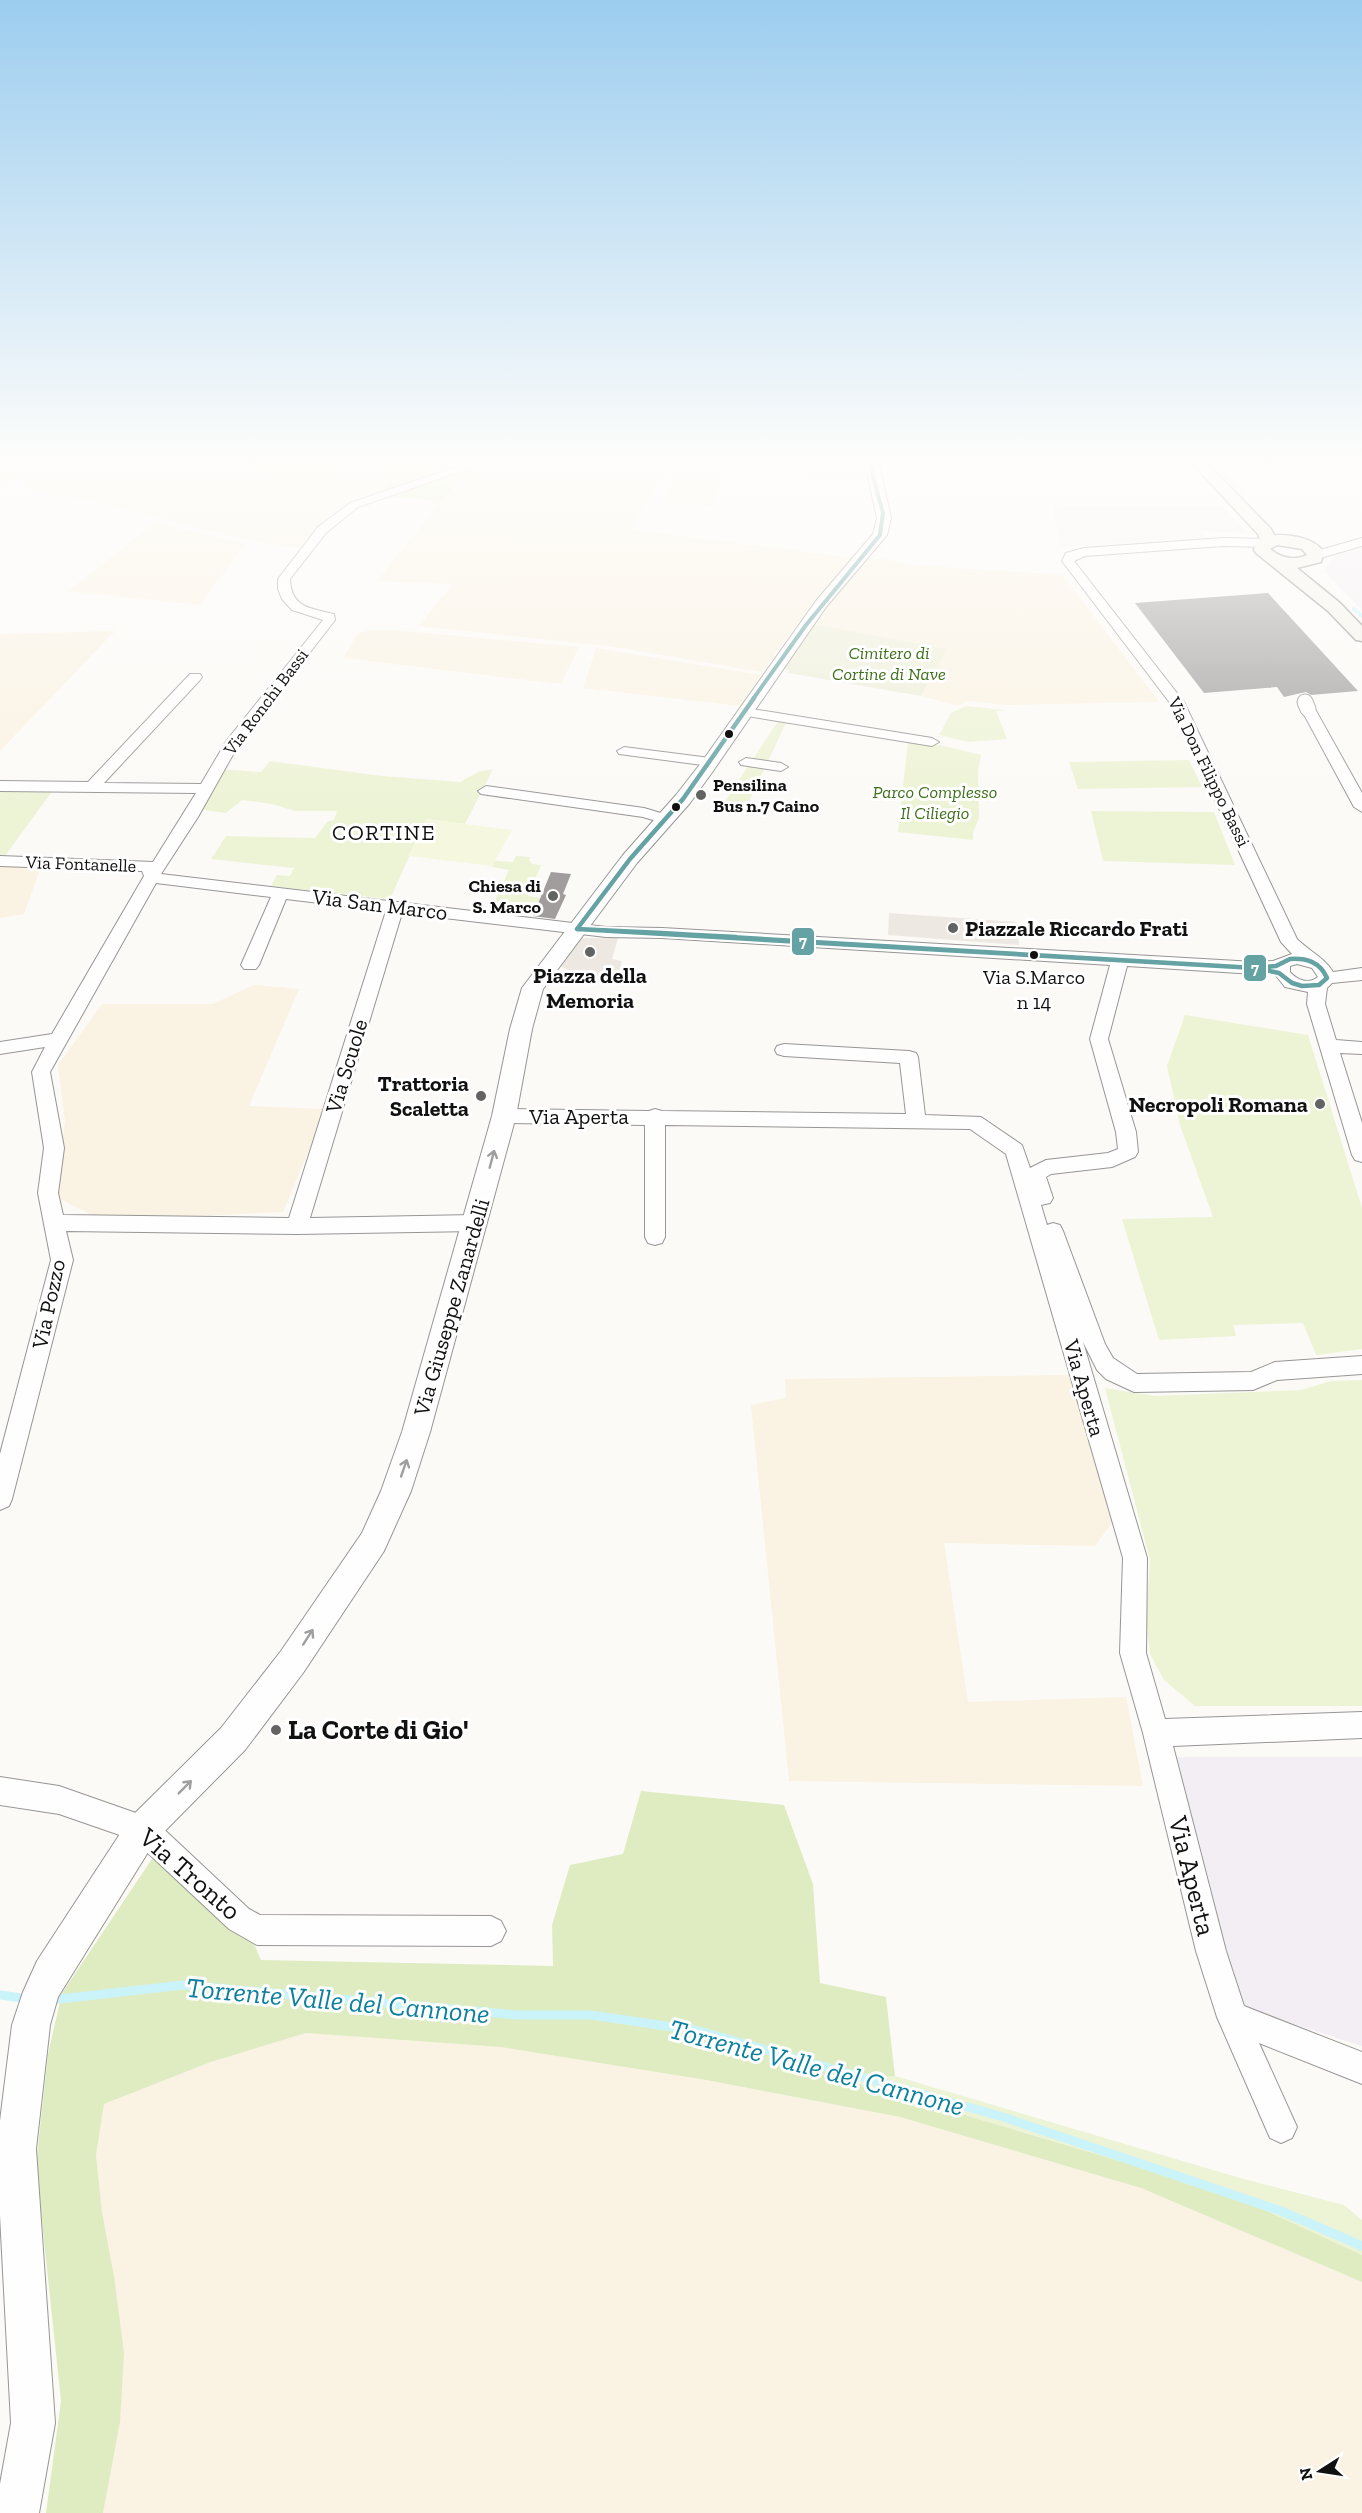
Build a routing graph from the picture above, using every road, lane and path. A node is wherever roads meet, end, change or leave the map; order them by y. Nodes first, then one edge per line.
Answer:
1 (285, 577) edge
2 (844, 577) edge
3 (1081, 577) edge
4 (1301, 577) edge
5 (1318, 577) edge
6 (1334, 607) junction
7 (1362, 636) edge
8 (195, 677) dead end
9 (1306, 706) dead end
10 (728, 707) dead end
11 (747, 711) junction
12 (932, 742) dead end
13 (624, 751) dead end
14 (710, 762) junction
15 (746, 762) dead end
16 (781, 767) dead end
17 (0, 786) edge
18 (92, 787) junction
19 (206, 789) junction
20 (486, 791) dead end
21 (1362, 807) edge
22 (666, 819) junction
23 (0, 861) edge
24 (153, 878) junction
25 (281, 892) junction
26 (396, 906) junction
27 (577, 929) junction
28 (1120, 961) junction
29 (250, 965) dead end
30 (1303, 972) junction
31 (1362, 974) edge
32 (58, 1039) junction
33 (1330, 1046) junction
34 (0, 1048) edge
35 (1362, 1048) edge
36 (784, 1050) dead end
37 (504, 1116) junction
38 (655, 1116) junction
39 (916, 1121) junction
40 (1362, 1155) edge
41 (53, 1223) junction
42 (475, 1223) junction
43 (297, 1226) junction
44 (655, 1237) dead end
45 (1362, 1365) edge
46 (0, 1499) edge
47 (1362, 1725) edge
48 (1156, 1733) junction
49 (0, 1791) edge
50 (144, 1828) junction
51 (491, 1931) dead end
52 (1233, 2017) junction
53 (1362, 2068) edge
54 (1281, 2127) dead end
55 (17, 2513) edge

1 - 19 street, Via Ronchi Bassi
2 - 11 street, Via Giuseppe Zanardelli
3 - 30 street, Via Don Filippo Bassi
4 - 6 main road
5 - 6 main road
6 - 7 main road
8 - 18 street
9 - 21 street
10 - 11 street
11 - 12 street
11 - 14 street, Via Giuseppe Zanardelli
13 - 14 street
14 - 22 street, Via Giuseppe Zanardelli
15 - 16 street
17 - 18 street
18 - 19 street
19 - 24 street, Via Ronchi Bassi
20 - 22 street
22 - 27 street, Via Giuseppe Zanardelli
23 - 24 street, Via Fontanelle
24 - 25 street, Via San Marco
24 - 32 street, Via Pozzo
25 - 26 street, Via San Marco
25 - 29 street
26 - 27 street, Via San Marco
26 - 43 street, Via Scuole
27 - 28 street, Via San Marco
27 - 37 street, Via Giuseppe Zanardelli
28 - 30 street, Via San Marco
28 - 45 street, Via Aperta
30 - 31 street, Via San Marco
30 - 33 street
32 - 34 street
32 - 41 street, Via Pozzo
33 - 35 street
33 - 40 street
36 - 39 street
37 - 38 street, Via Aperta
42 -> 37 street, Via Giuseppe Zanardelli
38 - 39 street, Via Aperta
38 - 44 street, Via Aperta
39 - 48 street, Via Aperta
41 - 43 street
41 - 46 street, Via Pozzo
42 - 43 street
50 -> 42 street, Via Giuseppe Zanardelli
47 - 48 street
48 - 52 street, Via Aperta
49 - 50 street, Via Tronto
50 - 51 street, Via Tronto
50 - 55 street, Via Giuseppe Zanardelli
52 - 53 street
52 - 54 street, Via Aperta

